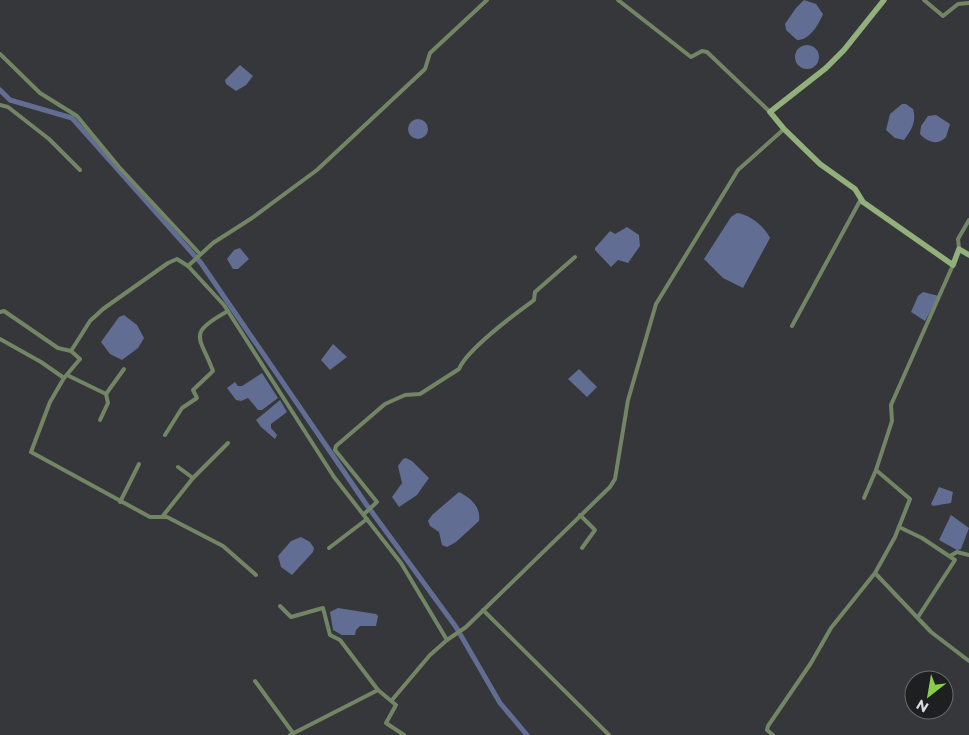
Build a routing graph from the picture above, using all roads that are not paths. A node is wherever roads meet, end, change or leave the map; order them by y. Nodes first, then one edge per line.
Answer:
1 (487, 0) edge
2 (618, 0) edge
3 (884, 0) edge
4 (924, 0) edge
5 (969, 3) edge
6 (0, 54) edge
7 (0, 105) edge
8 (770, 112) junction
9 (784, 129) junction
10 (80, 170) dead end
11 (861, 198) junction
12 (969, 220) edge
13 (959, 249) junction
14 (199, 255) junction
15 (969, 255) edge
16 (575, 257) dead end
17 (954, 264) junction
18 (188, 266) junction
19 (0, 312) edge
20 (228, 312) junction
21 (792, 326) dead end
22 (0, 340) edge
23 (71, 351) junction
24 (124, 369) dead end
25 (66, 377) junction
26 (106, 394) junction
27 (100, 420) dead end
28 (165, 436) dead end
29 (228, 443) dead end
30 (139, 464) dead end
31 (178, 467) dead end
32 (876, 470) junction
33 (193, 478) junction
34 (864, 498) dead end
35 (120, 502) junction
36 (366, 513) junction
37 (580, 516) junction
38 (162, 517) junction
39 (367, 519) junction
40 (899, 527) junction
41 (329, 548) dead end
42 (582, 548) dead end
43 (969, 555) edge
44 (950, 556) junction
45 (875, 573) junction
46 (256, 575) dead end
47 (280, 606) dead end
48 (483, 610) junction
49 (918, 617) junction
50 (449, 639) junction
51 (969, 661) edge
52 (255, 681) dead end
53 (378, 690) junction
54 (392, 700) junction
55 (292, 734) edge
56 (404, 735) edge
57 (609, 735) edge
58 (773, 735) edge

1 - 14 street
2 - 8 street
3 - 8 street
4 - 5 street
6 - 14 street
7 - 10 street
8 - 9 street
9 - 11 street
9 - 37 street
11 - 17 street
11 - 21 street
12 - 13 street
13 - 15 street
13 - 17 street
14 - 18 street
16 - 36 street
17 - 32 street
18 - 20 street
18 - 23 street
19 - 23 street
20 - 28 street
20 - 36 street
22 - 25 street
23 - 25 street
24 - 26 street
25 - 26 street
25 - 35 street
26 - 27 street
29 - 33 street
30 - 35 street
31 - 33 street
32 - 34 street
32 - 40 street
33 - 38 street
35 - 38 street
36 - 39 street
37 - 42 street
37 - 48 street
38 - 46 street
39 - 41 street
39 - 50 street
40 - 44 street
40 - 45 street
43 - 44 street
44 - 49 street
45 - 49 street
45 - 58 street
47 - 53 street
48 - 50 street
48 - 57 street
49 - 51 street
50 - 54 street
52 - 55 street
53 - 54 street
53 - 55 street
54 - 56 street

